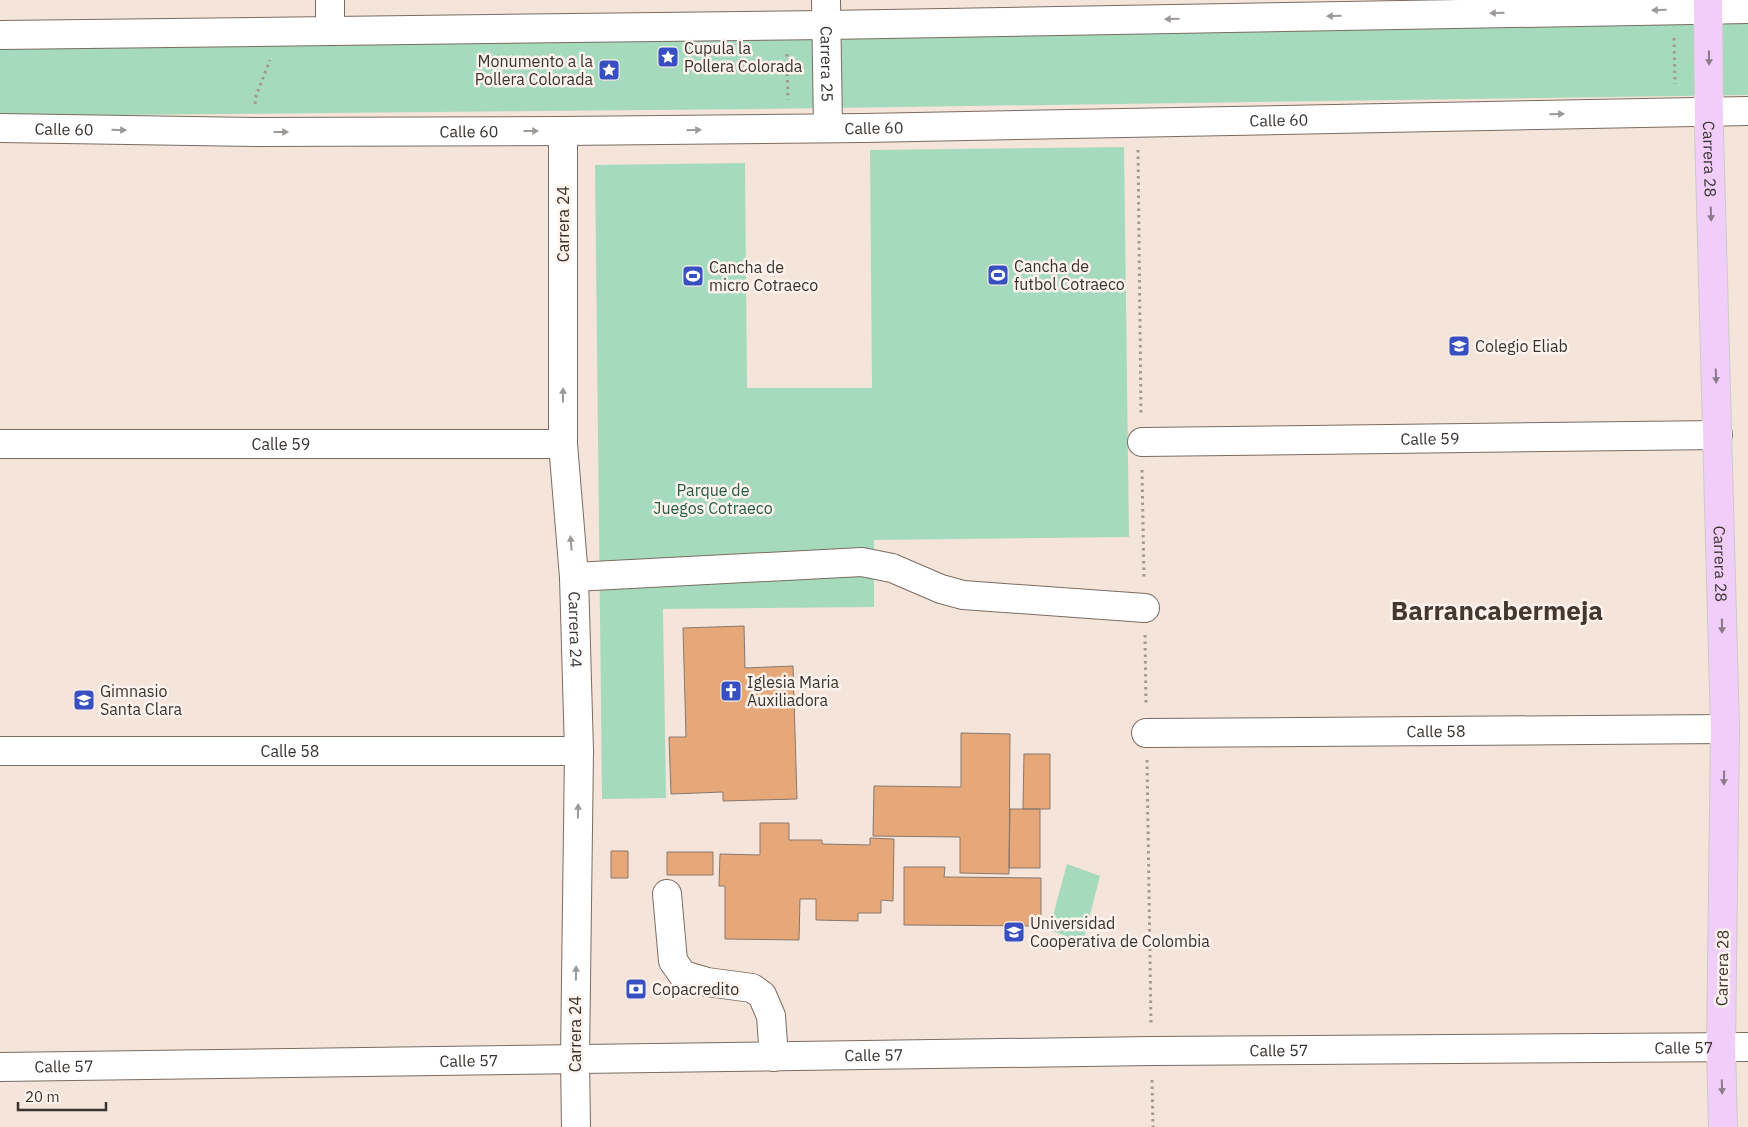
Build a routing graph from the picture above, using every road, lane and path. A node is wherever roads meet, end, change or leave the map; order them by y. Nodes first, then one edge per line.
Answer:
1 (330, 0) edge
2 (1708, 5) edge
3 (1748, 9) edge
4 (1674, 10) junction
5 (826, 12) edge
6 (786, 25) junction
7 (270, 31) junction
8 (330, 31) junction
9 (0, 35) edge
10 (1748, 111) edge
11 (1709, 112) junction
12 (1676, 113) junction
13 (0, 128) edge
14 (828, 128) junction
15 (788, 129) junction
16 (563, 131) junction
17 (255, 132) junction
18 (1718, 435) junction
19 (1142, 442) dead end
20 (0, 444) edge
21 (563, 444) junction
22 (574, 576) junction
23 (1144, 608) dead end
24 (1725, 729) junction
25 (1146, 733) dead end
26 (0, 751) edge
27 (579, 751) junction
28 (667, 894) dead end
29 (1720, 1047) junction
30 (1748, 1047) edge
31 (774, 1056) junction
32 (575, 1060) junction
33 (0, 1067) edge
34 (576, 1127) edge
35 (1723, 1127) edge

1 - 8 street
2 - 3 street
2 - 4 street
2 -> 11 main road, Carrera 28
4 -> 5 street
4 - 12 path
5 - 6 street
5 - 14 street, Carrera 25
6 - 8 street
6 - 15 path
7 - 8 street
7 - 9 street
7 - 17 path
10 - 11 street, Calle 60
11 - 12 street, Calle 60
11 -> 18 main road, Carrera 28
14 -> 12 street, Calle 60
13 -> 17 street, Calle 60
14 - 15 street, Calle 60
16 -> 15 street, Calle 60
17 -> 16 street, Calle 60
21 -> 16 street, Carrera 24
18 - 19 street, Calle 59
18 -> 24 main road, Carrera 28
20 - 21 street, Calle 59
22 -> 21 street, Carrera 24
22 - 23 street
22 - 27 street, Carrera 24
24 - 25 street, Calle 58
24 -> 29 main road, Carrera 28
26 - 27 street, Calle 58
32 -> 27 street, Carrera 24
28 - 31 street
29 - 30 street, Calle 57
29 - 31 street, Calle 57
29 -> 35 main road, Carrera 28
31 - 32 street, Calle 57
32 - 33 street, Calle 57
32 - 34 street, Carrera 24

